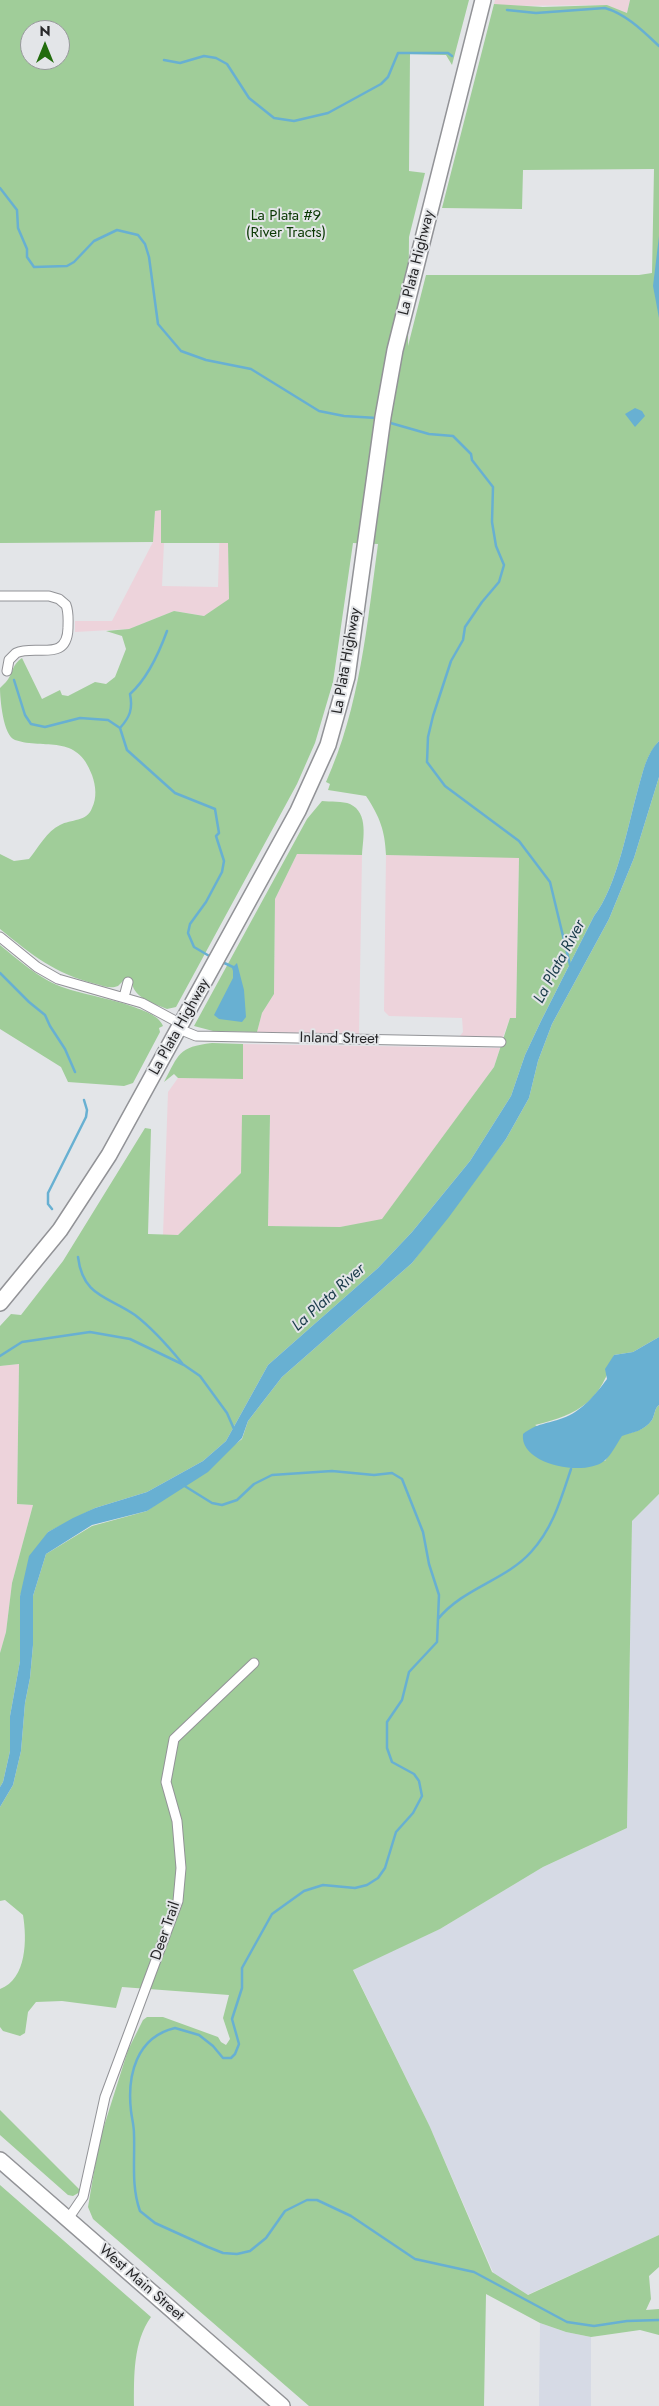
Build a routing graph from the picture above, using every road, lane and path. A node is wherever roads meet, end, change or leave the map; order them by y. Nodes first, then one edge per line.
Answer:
1 (483, 0) edge
2 (0, 596) edge
3 (7, 671) dead end
4 (0, 937) edge
5 (128, 982) dead end
6 (124, 997) junction
7 (180, 1026) junction
8 (501, 1042) dead end
9 (0, 1303) edge
10 (254, 1663) dead end
11 (0, 2160) edge
12 (68, 2219) junction
13 (282, 2406) edge

1 - 7 highway, La Plata Highway
2 - 3 street
4 - 6 street, Inland Street
5 - 6 street
6 - 7 street, Inland Street
7 - 8 street, Inland Street
7 - 9 highway, La Plata Highway
10 - 12 street, Deer Trail
11 - 12 highway, West Main Street
12 - 13 highway, West Main Street

